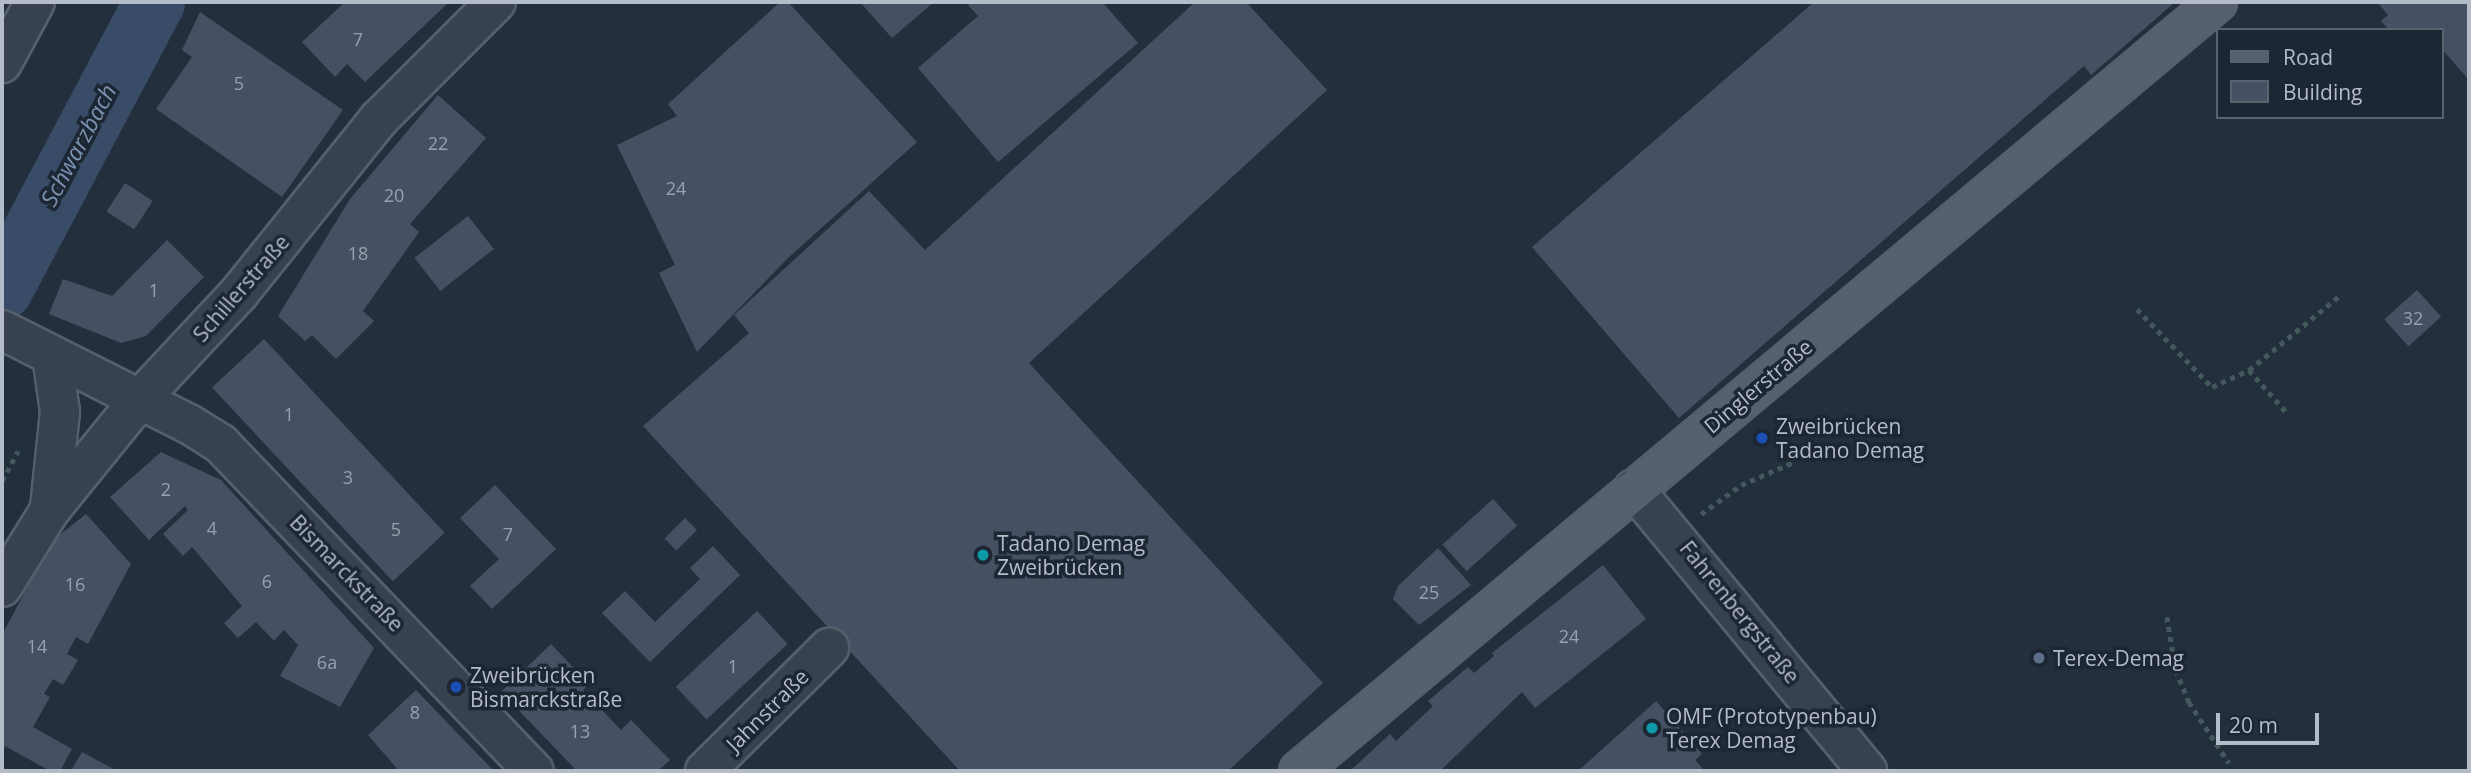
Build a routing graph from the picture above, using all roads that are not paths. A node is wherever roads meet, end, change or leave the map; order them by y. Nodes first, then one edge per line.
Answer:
1 (35, 2) edge
2 (496, 2) edge
3 (2217, 2) edge
4 (2, 63) edge
5 (2, 330) edge
6 (48, 354) junction
7 (139, 400) junction
8 (1634, 489) junction
9 (50, 510) junction
10 (2, 587) edge
11 (830, 648) dead end
12 (534, 771) edge
13 (705, 771) edge
14 (1299, 771) edge
15 (1867, 771) edge

1 - 4 street
2 - 7 street, Schillerstraße
3 - 8 main road, Dinglerstraße
5 - 6 street, Bismarckstraße
6 - 7 street, Bismarckstraße
6 - 9 street
7 - 9 street, Schillerstraße
7 - 12 street, Bismarckstraße
8 - 14 main road, Dinglerstraße
8 - 15 street, Fahrenbergstraße
9 - 10 street, Schillerstraße
11 - 13 street, Jahnstraße

